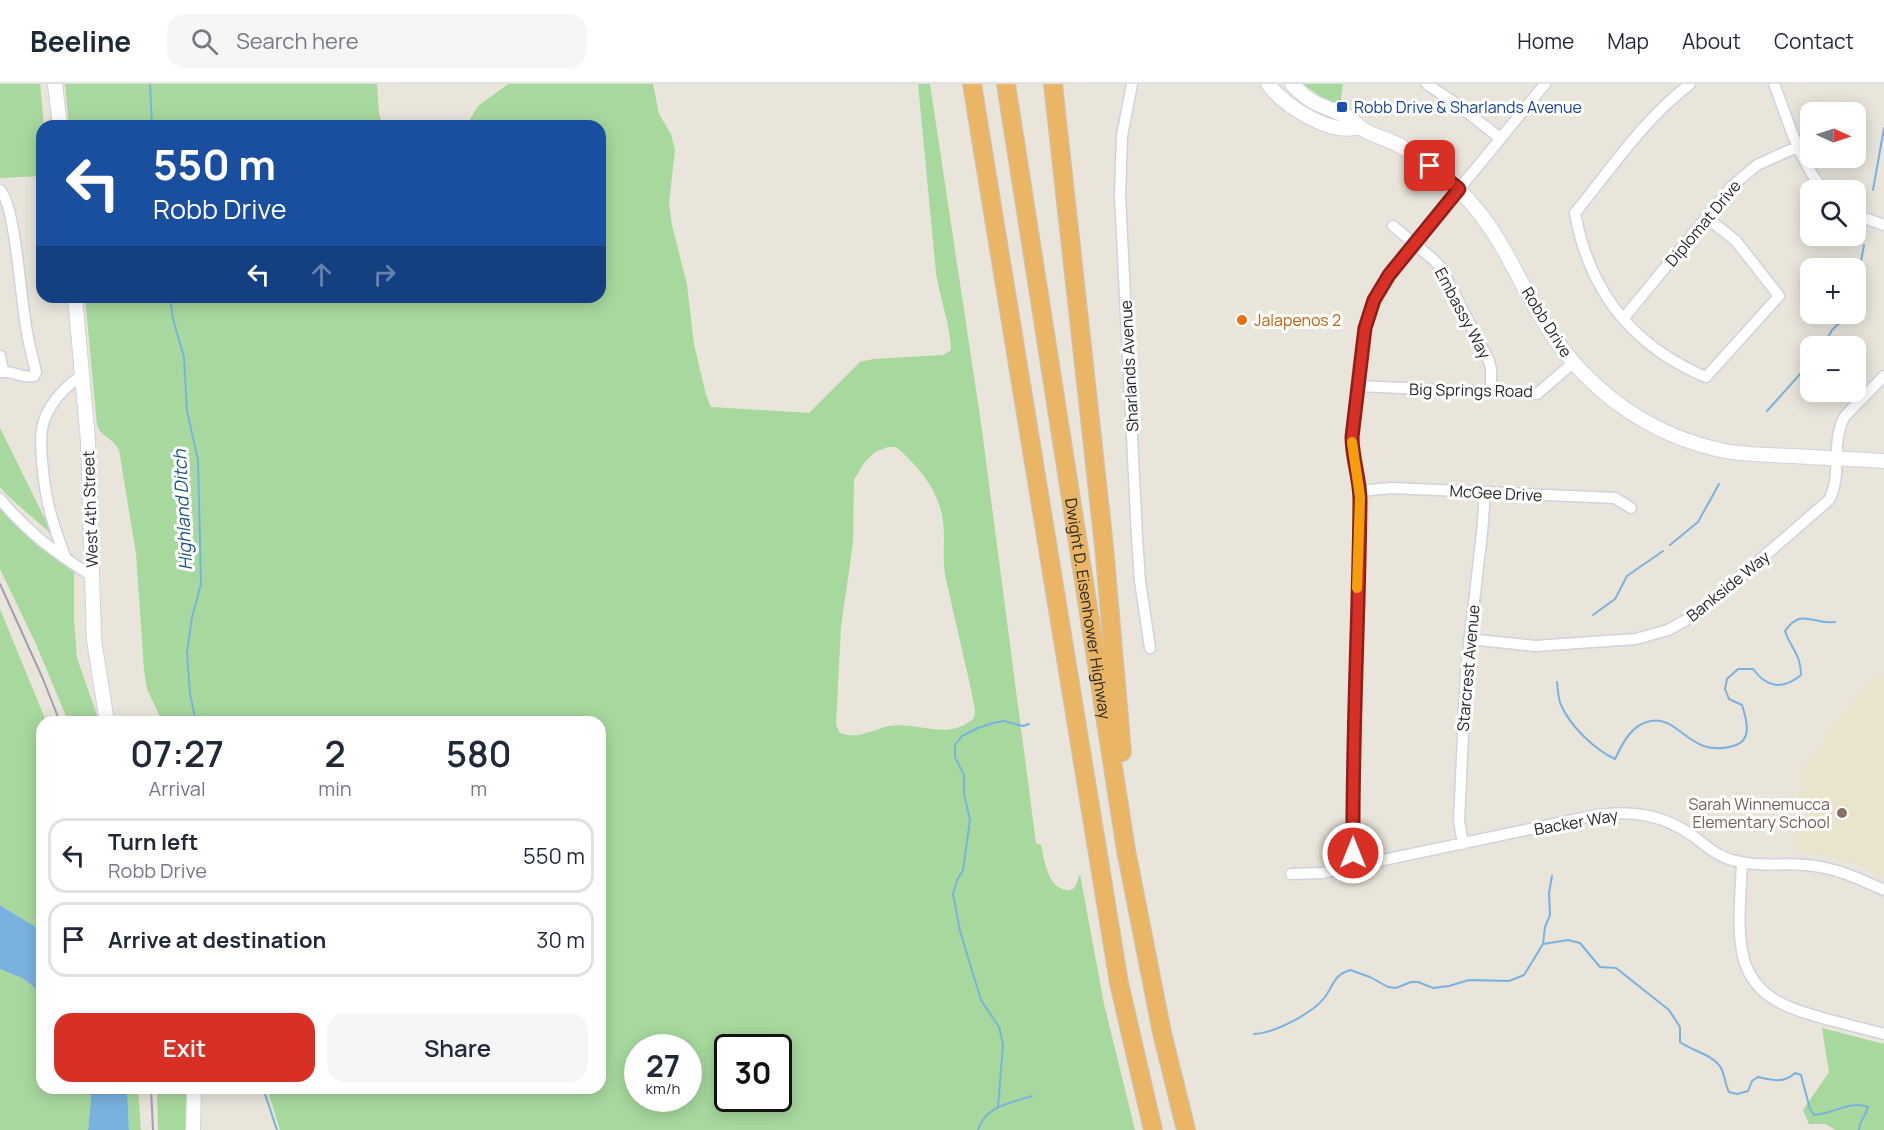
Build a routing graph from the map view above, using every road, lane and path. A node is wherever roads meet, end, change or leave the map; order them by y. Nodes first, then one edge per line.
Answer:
1 (56, 84) edge
2 (972, 84) edge
3 (1006, 84) edge
4 (1053, 84) edge
5 (1132, 84) edge
6 (1268, 84) edge
7 (1292, 84) edge
8 (1427, 84) edge
9 (1545, 84) edge
10 (1690, 84) edge
11 (1774, 84) edge
12 (59, 120) edge
13 (1359, 127) junction
14 (1500, 138) junction
15 (1799, 146) junction
16 (1817, 180) edge
17 (1459, 189) junction
18 (0, 190) edge
19 (1706, 217) junction
20 (1866, 219) edge
21 (1884, 225) edge
22 (1393, 226) dead end
23 (1415, 244) junction
24 (76, 303) edge
25 (1623, 319) junction
26 (0, 356) edge
27 (1573, 363) junction
28 (2, 371) edge
29 (82, 375) junction
30 (1884, 376) edge
31 (1358, 386) junction
32 (1491, 392) junction
33 (1837, 459) junction
34 (1884, 461) edge
35 (1359, 491) junction
36 (1485, 492) junction
37 (0, 499) edge
38 (1631, 508) dead end
39 (66, 559) junction
40 (92, 576) junction
41 (1469, 639) junction
42 (1150, 648) dead end
43 (105, 716) edge
44 (1463, 844) junction
45 (1126, 850) junction
46 (1742, 863) junction
47 (1353, 867) junction
48 (1291, 874) dead end
49 (1884, 890) edge
50 (1884, 1035) edge
51 (194, 1094) edge
52 (193, 1130) edge
53 (1153, 1130) edge
54 (1186, 1130) edge

1 - 12 main road
2 - 53 highway, Dwight D. Eisenhower Highway
3 - 45 highway, Dwight D. Eisenhower Highway
4 - 45 highway
5 - 42 street, Sharlands Avenue
6 - 13 main road, Robb Drive
7 - 13 main road, Robb Drive
8 - 14 street
9 - 14 street
10 - 25 street
11 - 15 street
13 - 17 main road, Robb Drive
14 - 17 street
15 - 16 street
15 - 19 street, Diplomat Drive
17 - 23 street
17 - 27 main road, Robb Drive
18 - 28 street
19 - 25 street, Diplomat Drive
19 - 25 street
20 - 21 street
22 - 23 street, Embassy Way
23 - 31 street
23 - 32 street, Embassy Way
24 - 29 main road, West 4th Street
26 - 28 street
27 - 32 street, Big Springs Road
27 - 33 main road, Robb Drive
29 - 39 street
29 - 40 main road, West 4th Street
30 - 33 street, Bankside Way
31 - 32 street, Big Springs Road
31 - 35 street
33 - 34 main road, Robb Drive
33 - 41 street, Bankside Way
35 - 36 street, McGee Drive
35 - 47 street
36 - 38 street, McGee Drive
36 - 41 street, Starcrest Avenue
37 - 39 street
39 - 40 street
40 - 43 main road, West 4th Street
41 - 44 street, Starcrest Avenue
44 - 46 street, Backer Way
44 - 47 street, Backer Way
45 - 54 highway, Dwight D. Eisenhower Highway
46 - 49 street, Backer Way
46 - 50 street
47 - 48 street, Backer Way
51 - 52 main road

